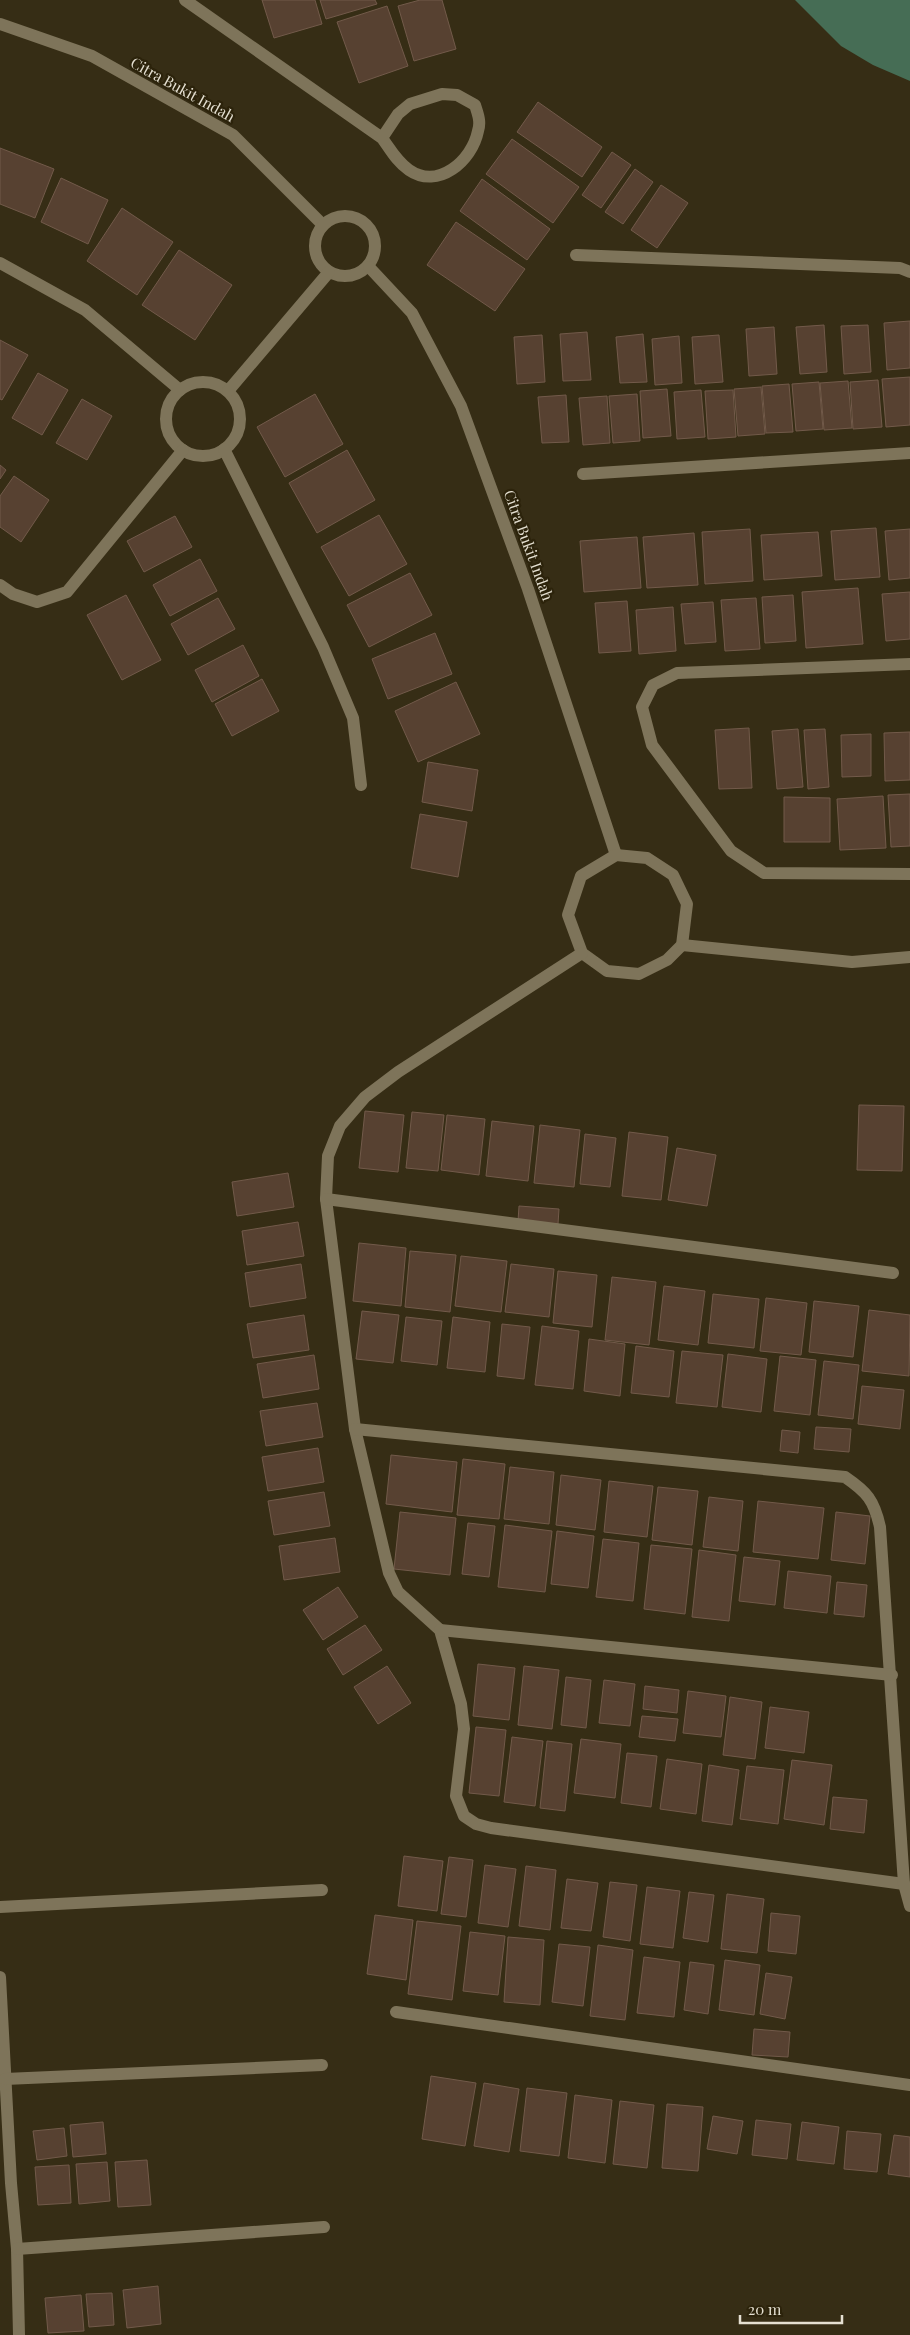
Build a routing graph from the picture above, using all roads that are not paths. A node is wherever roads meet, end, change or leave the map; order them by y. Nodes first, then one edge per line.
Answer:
1 (184, 0) edge
2 (0, 24) edge
3 (382, 138) junction
4 (323, 225) junction
5 (576, 255) dead end
6 (0, 262) edge
7 (369, 267) junction
8 (329, 272) junction
9 (910, 272) edge
10 (180, 390) junction
11 (228, 391) junction
12 (224, 449) junction
13 (183, 450) junction
14 (910, 453) edge
15 (583, 474) dead end
16 (0, 585) edge
17 (910, 664) edge
18 (361, 785) dead end
19 (616, 855) junction
20 (910, 874) edge
21 (682, 945) junction
22 (582, 953) junction
23 (910, 957) edge
24 (326, 1199) junction
25 (893, 1273) dead end
26 (355, 1429) junction
27 (440, 1630) junction
28 (892, 1675) junction
29 (904, 1884) junction
30 (322, 1890) dead end
31 (910, 1906) edge
32 (0, 1907) edge
33 (0, 1977) edge
34 (396, 2012) dead end
35 (322, 2065) dead end
36 (5, 2079) junction
37 (910, 2085) edge
38 (324, 2226) dead end
39 (17, 2249) junction
40 (19, 2335) edge

1 - 3 street
2 - 4 street, Citra Bukit Indah
3 - 3 street
4 - 7 street
4 - 8 street
5 - 9 street
6 - 10 street
7 - 8 street
7 - 19 street, Citra Bukit Indah
8 - 11 street
10 - 11 street
10 - 13 street
11 - 12 street
12 - 13 street
12 - 18 street
13 - 16 street
14 - 15 street
17 - 20 street
19 - 21 street
19 - 22 street
21 - 22 street
21 - 23 street
22 - 24 street
24 - 25 street
24 - 26 street
26 - 27 street
26 - 28 street
27 - 28 street
27 - 29 street
28 - 29 street
29 - 31 street
30 - 32 street
33 - 36 street
34 - 37 street
35 - 36 street
36 - 39 street
38 - 39 street
39 - 40 street

